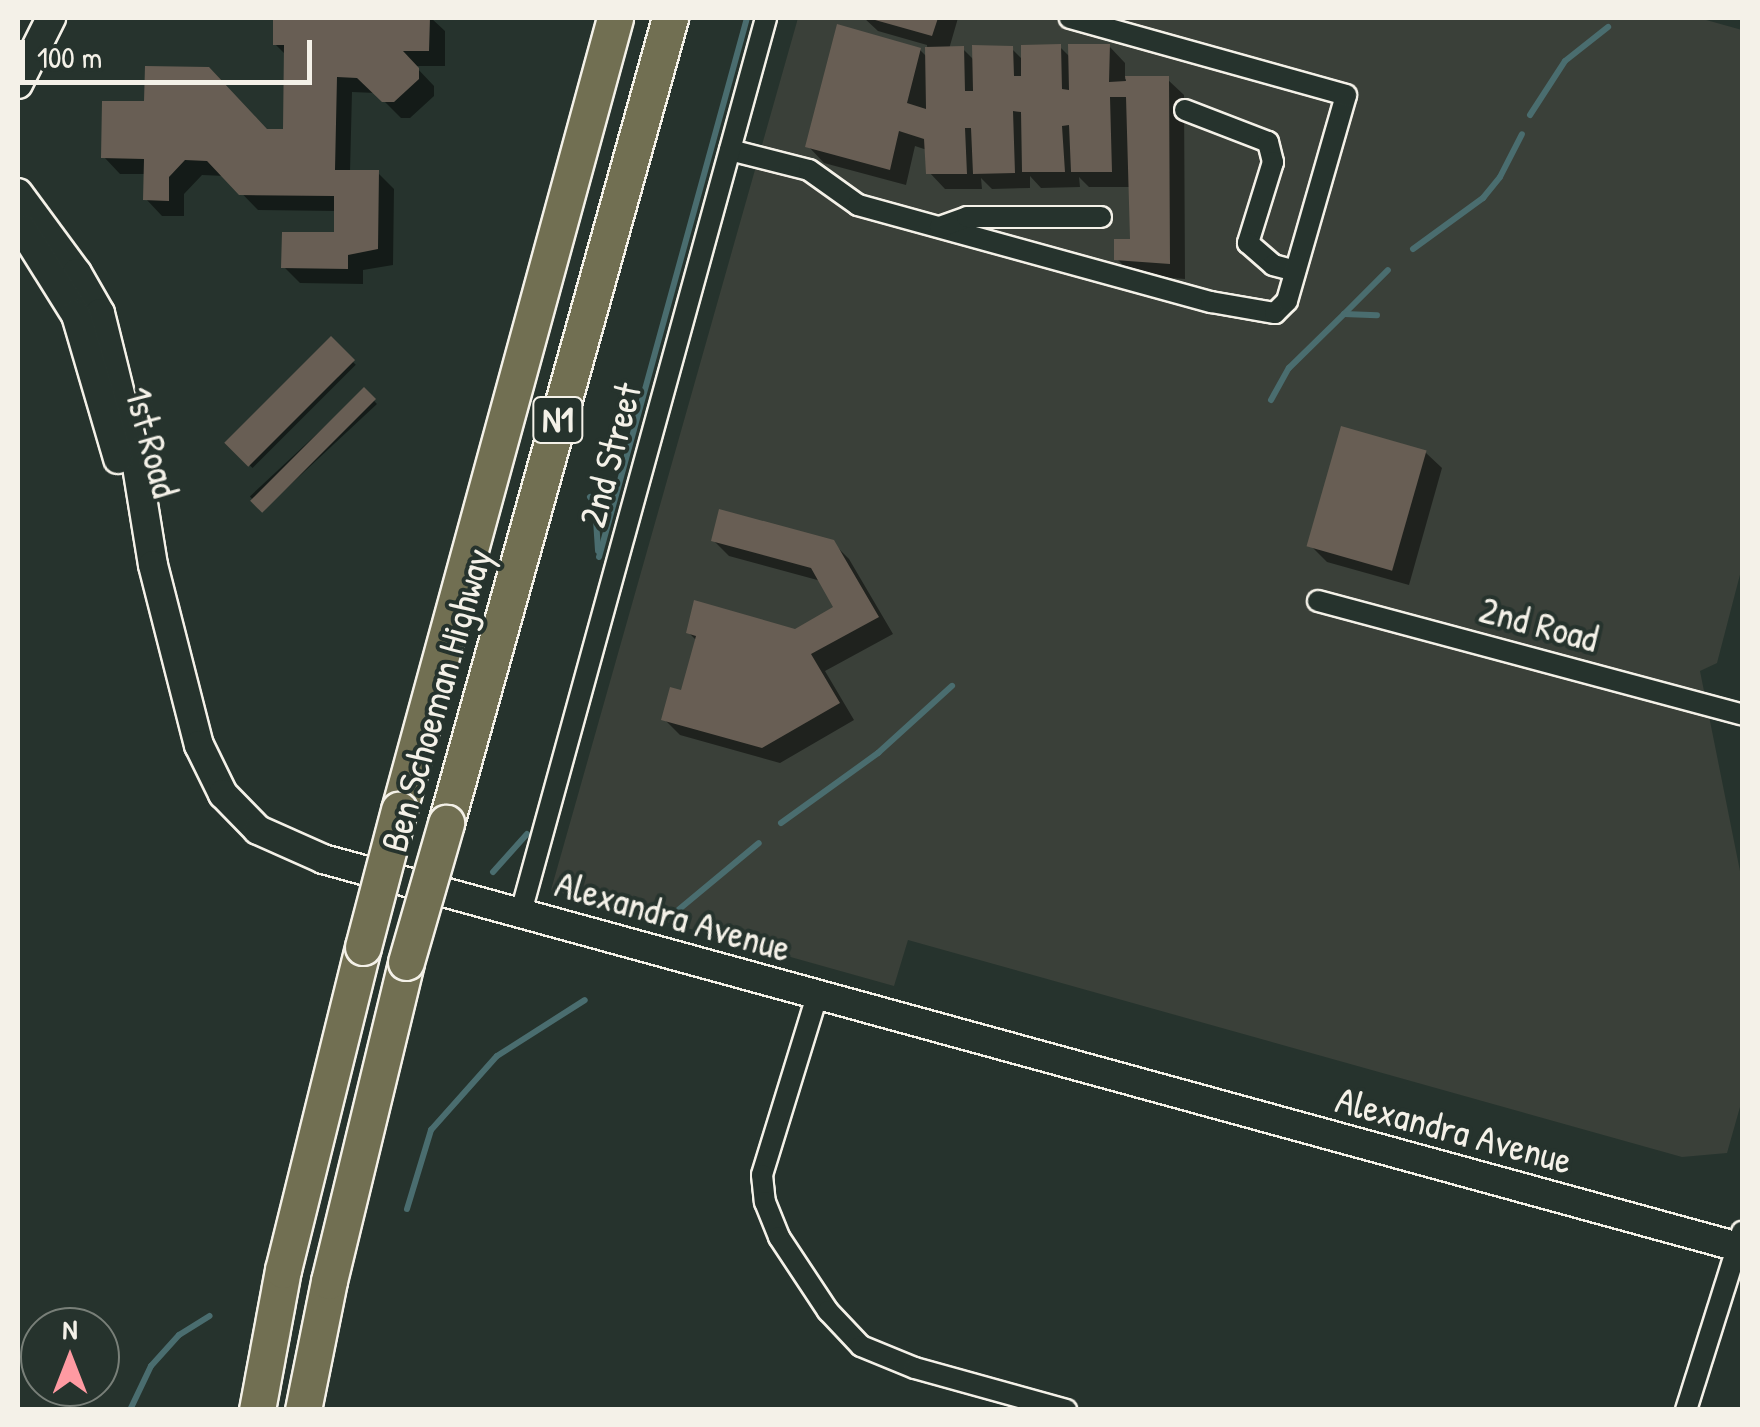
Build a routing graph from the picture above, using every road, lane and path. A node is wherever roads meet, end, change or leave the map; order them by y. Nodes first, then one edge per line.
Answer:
1 (48, 18) edge
2 (616, 18) edge
3 (670, 18) edge
4 (766, 18) edge
5 (1070, 18) edge
6 (18, 50) edge
7 (18, 84) edge
8 (1186, 110) dead end
9 (730, 150) junction
10 (18, 193) edge
11 (1101, 217) dead end
12 (940, 227) junction
13 (23, 234) edge
14 (1295, 271) junction
15 (153, 565) junction
16 (1318, 602) dead end
17 (1742, 715) edge
18 (521, 912) junction
19 (817, 996) junction
20 (1741, 1242) edge
21 (257, 1410) edge
22 (303, 1410) edge
23 (1066, 1410) edge
24 (1686, 1410) edge

1 - 6 main road
1 - 7 main road
2 - 21 highway, Ben Schoeman Highway / N1, bridge
3 - 22 highway, Ben Schoeman Highway / N1, bridge
4 - 9 street, 2nd Street
5 - 14 street
8 - 14 street
9 - 12 street
9 - 18 street, 2nd Street
10 - 15 main road, Alexandra Avenue
11 - 12 street
12 - 14 street
13 - 15 main road, 1st Road
15 - 18 main road, Alexandra Avenue
16 - 17 street, 2nd Road
18 - 19 main road, Alexandra Avenue
19 - 20 main road, Alexandra Avenue
19 - 23 street
20 - 24 street

